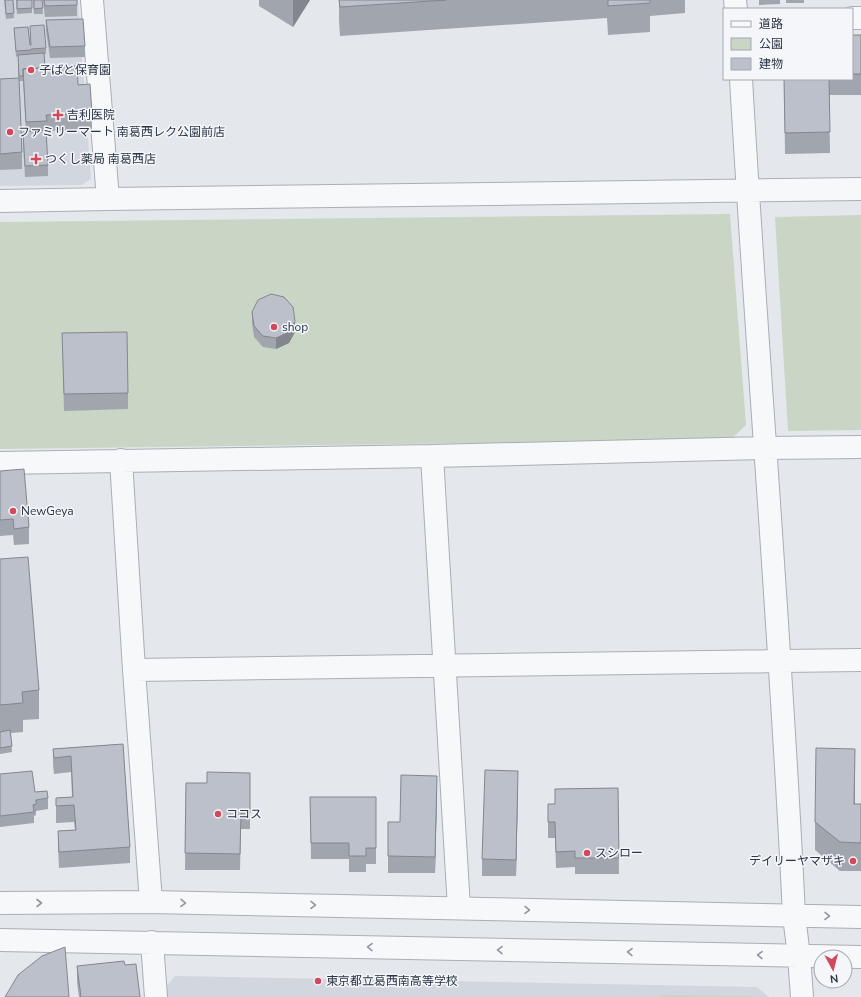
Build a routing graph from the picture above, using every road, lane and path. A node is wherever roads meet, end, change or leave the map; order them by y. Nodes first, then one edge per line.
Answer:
1 (92, 0) edge
2 (741, 80) edge
3 (861, 189) edge
4 (747, 190) junction
5 (108, 199) junction
6 (0, 201) edge
7 (861, 447) edge
8 (765, 448) junction
9 (432, 456) junction
10 (121, 460) junction
11 (0, 463) edge
12 (861, 660) edge
13 (780, 662) junction
14 (445, 666) junction
15 (134, 670) junction
16 (152, 902) junction
17 (0, 903) edge
18 (459, 908) junction
19 (794, 916) junction
20 (861, 917) edge
21 (0, 940) edge
22 (152, 942) junction
23 (798, 956) junction
24 (861, 957) edge
25 (156, 997) edge
26 (802, 997) edge

1 - 5 street
2 - 4 street
3 - 4 street
4 - 5 street
4 - 8 street
5 - 6 street
7 - 8 street
8 - 9 street
8 - 13 street
9 - 10 street
9 - 14 street
10 - 11 street
10 - 15 street
12 - 13 street
13 - 14 street
13 - 19 street
14 - 15 street
14 - 18 street
15 - 16 street
17 -> 16 street
16 -> 18 street
18 -> 19 street
19 -> 20 street
19 - 23 street
21 - 22 street
23 -> 22 street
22 - 25 street
23 - 24 street
23 - 26 street

